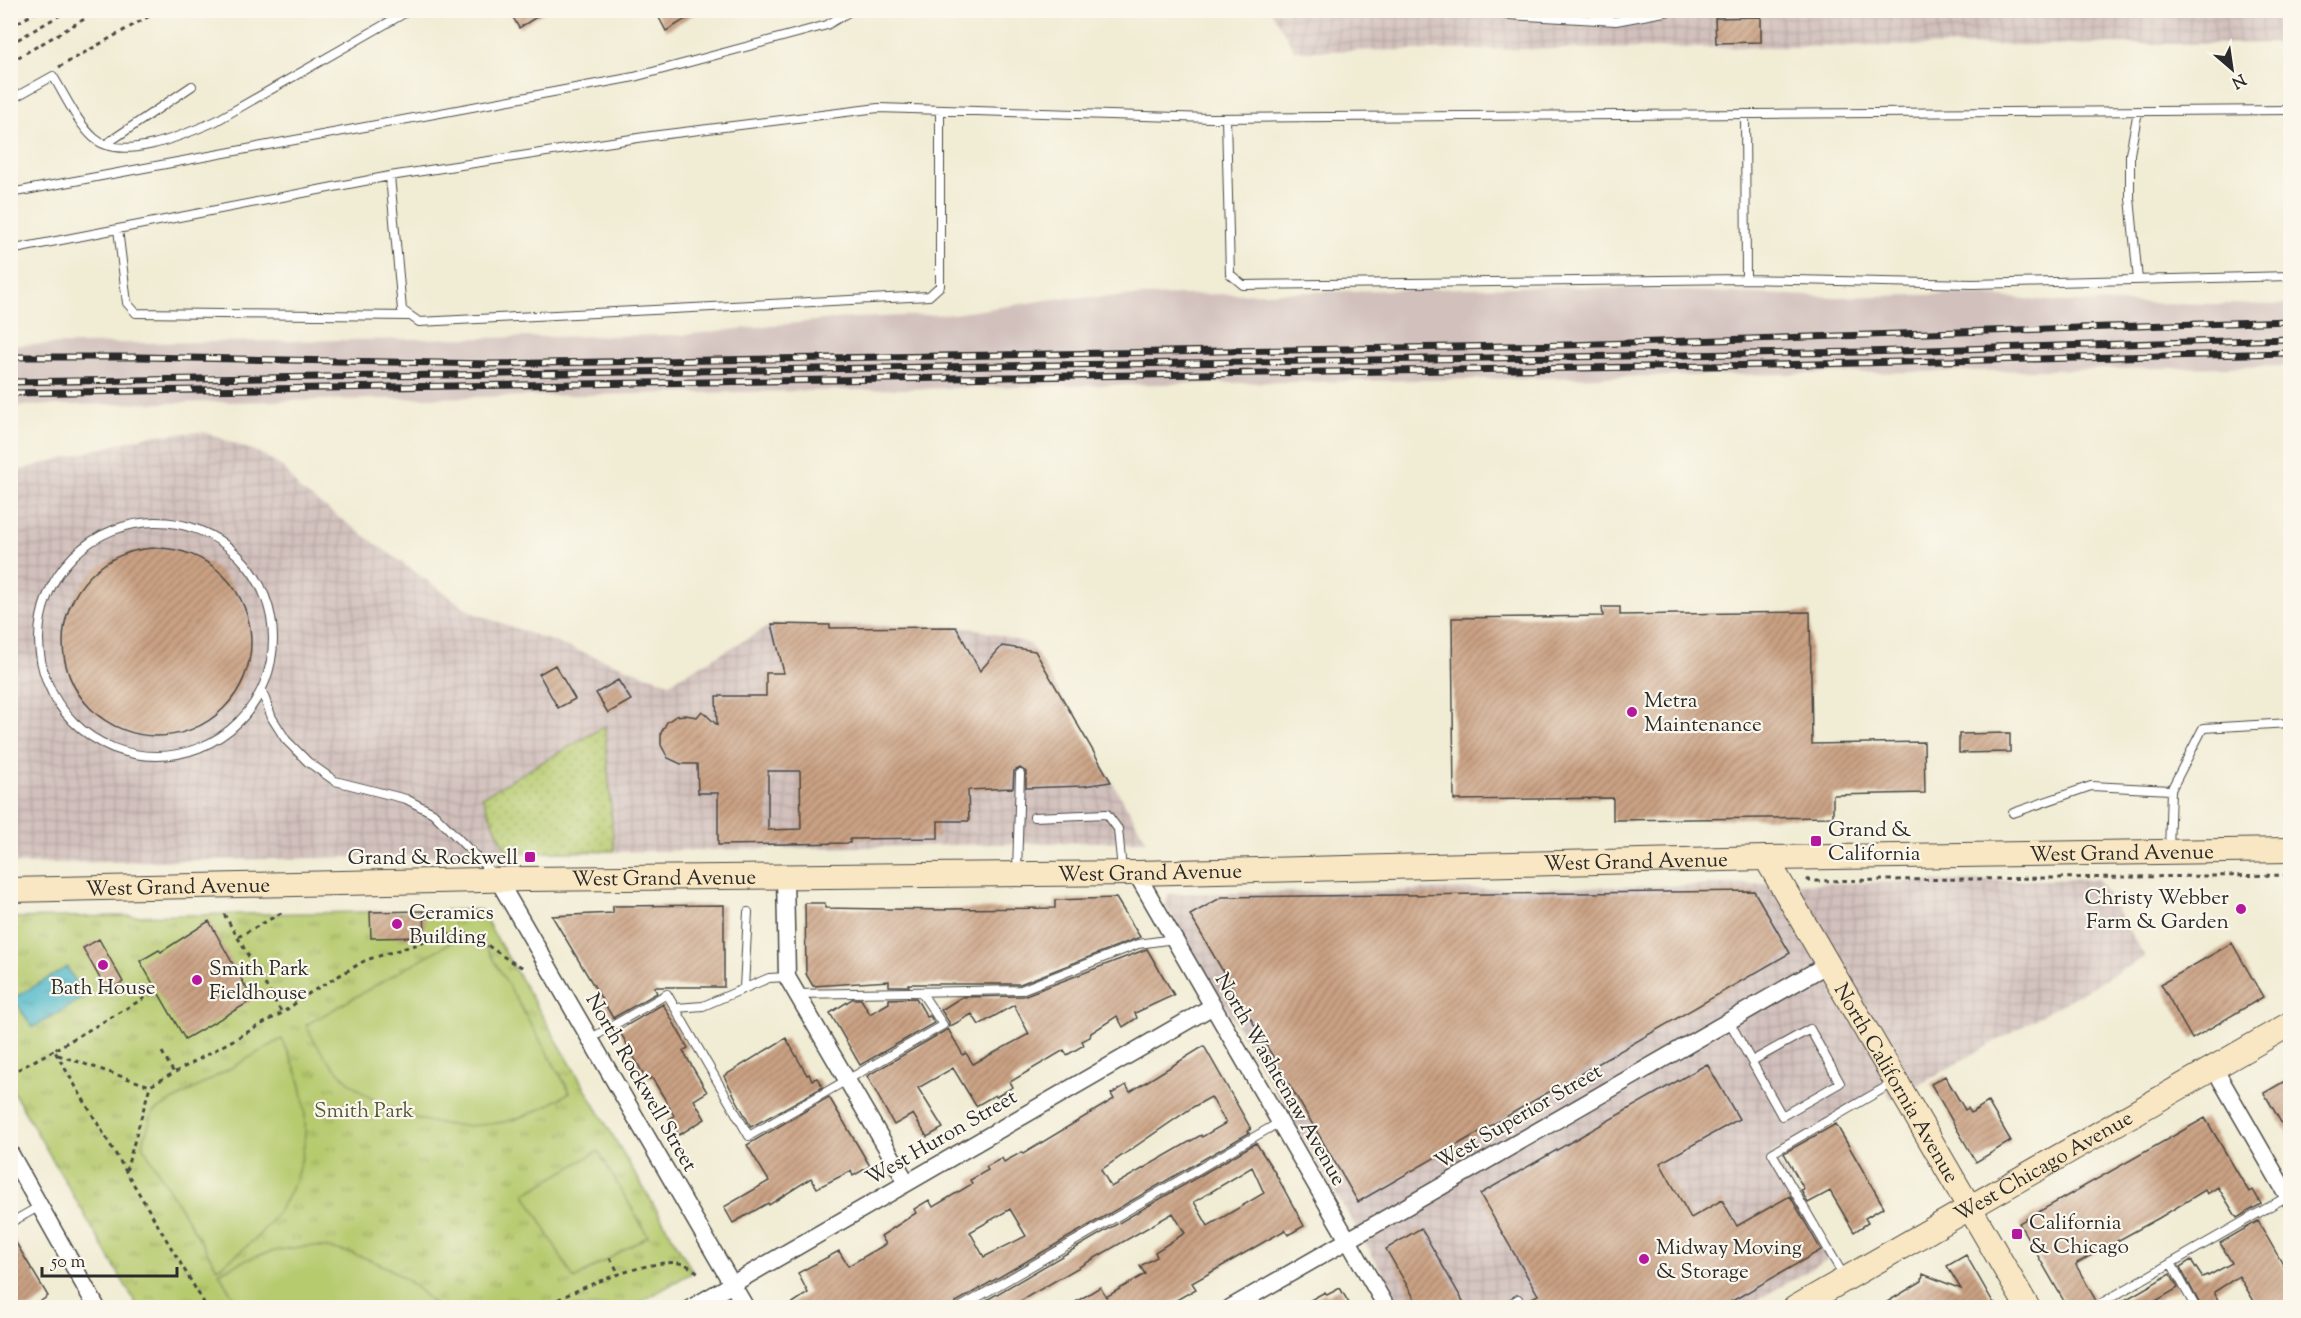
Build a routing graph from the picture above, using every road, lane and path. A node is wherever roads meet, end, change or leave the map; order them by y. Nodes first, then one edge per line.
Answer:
1 (40, 10) edge
2 (69, 10) edge
3 (100, 10) edge
4 (160, 10) edge
5 (410, 10) edge
6 (852, 10) edge
7 (1506, 10) edge
8 (1675, 10) edge
9 (10, 27) edge
10 (10, 44) edge
11 (10, 62) edge
12 (53, 76) junction
13 (192, 86) dead end
14 (10, 100) edge
15 (940, 110) junction
16 (2290, 110) edge
17 (2138, 111) junction
18 (1744, 114) junction
19 (1226, 118) junction
20 (106, 144) junction
21 (390, 176) junction
22 (10, 193) edge
23 (118, 229) junction
24 (10, 250) edge
25 (2290, 276) edge
26 (1746, 279) junction
27 (2138, 280) junction
28 (411, 316) junction
29 (262, 691) junction
30 (2290, 723) edge
31 (1020, 774) dead end
32 (2171, 790) junction
33 (2013, 813) dead end
34 (1034, 817) dead end
35 (2290, 850) edge
36 (2169, 852) junction
37 (1766, 858) junction
38 (1129, 873) junction
39 (1017, 874) junction
40 (2290, 875) edge
41 (785, 877) junction
42 (498, 880) junction
43 (1810, 881) dead end
44 (10, 890) edge
45 (283, 912) dead end
46 (748, 912) dead end
47 (224, 914) dead end
48 (237, 938) junction
49 (1174, 939) junction
50 (1828, 964) junction
51 (526, 969) dead end
52 (787, 977) junction
53 (744, 988) junction
54 (921, 992) junction
55 (153, 993) dead end
56 (795, 994) junction
57 (1213, 1006) junction
58 (675, 1008) junction
59 (282, 1012) junction
60 (1729, 1021) junction
61 (2290, 1024) edge
62 (591, 1039) junction
63 (54, 1050) junction
64 (162, 1052) dead end
65 (58, 1055) junction
66 (1752, 1061) junction
67 (2214, 1068) junction
68 (174, 1073) junction
69 (10, 1074) edge
70 (846, 1080) junction
71 (1896, 1082) junction
72 (150, 1086) junction
73 (1280, 1122) junction
74 (10, 1153) edge
75 (126, 1171) junction
76 (907, 1183) junction
77 (2289, 1198) edge
78 (40, 1206) junction
79 (1970, 1208) junction
80 (10, 1223) edge
81 (1348, 1240) junction
82 (610, 1258) dead end
83 (2170, 1263) junction
84 (699, 1273) dead end
85 (620, 1275) junction
86 (1846, 1279) junction
87 (732, 1283) junction
88 (97, 1308) edge
89 (207, 1308) edge
90 (542, 1308) edge
91 (691, 1308) edge
92 (746, 1308) edge
93 (958, 1308) edge
94 (1230, 1308) edge
95 (1387, 1308) edge
96 (1504, 1308) edge
97 (1523, 1308) edge
98 (1795, 1308) edge
99 (2028, 1308) edge
100 (2093, 1308) edge
101 (2196, 1308) edge

1 - 9 path
2 - 10 path
3 - 11 path
4 - 12 path
5 - 20 lane
6 - 22 lane
7 - 8 lane
12 - 14 lane
12 - 20 lane
13 - 20 lane
15 - 19 lane
15 - 21 lane
15 - 28 lane
16 - 17 lane
17 - 18 lane
17 - 27 lane
18 - 19 lane
18 - 26 lane
19 - 26 lane
21 - 23 lane
21 - 28 lane
23 - 24 lane
23 - 28 lane
25 - 27 lane
26 - 27 lane
29 - 29 lane
29 - 42 lane
30 - 32 lane
31 - 39 lane
32 - 33 lane
32 - 36 lane
34 - 38 lane
35 - 36 main road, West Grand Avenue
36 - 37 main road, West Grand Avenue
37 - 38 main road, West Grand Avenue
37 - 50 main road, North California Avenue
38 - 39 main road, West Grand Avenue
38 - 49 street, North Washtenaw Avenue
39 - 41 main road, West Grand Avenue
40 - 43 path
41 - 42 main road, West Grand Avenue
41 - 52 street
42 - 44 main road, West Grand Avenue
42 - 62 street, North Rockwell Street
45 - 48 path
46 - 53 lane
47 - 48 path
48 - 59 path
49 - 54 lane
49 - 57 street, North Washtenaw Avenue
50 - 60 street, West Superior Street
50 - 71 main road, North California Avenue
51 - 59 path
52 - 53 lane
52 - 56 street
53 - 58 lane
54 - 56 lane
54 - 70 lane
55 - 63 path
56 - 70 street
57 - 73 street, North Washtenaw Avenue
57 - 76 street, West Huron Street
58 - 62 lane
58 - 70 lane
59 - 68 path
60 - 66 lane
60 - 81 street, West Superior Street
61 - 67 main road, West Chicago Avenue
62 - 87 street, North Rockwell Street
63 - 65 path
63 - 69 path
64 - 68 path
65 - 72 path
65 - 75 path
66 - 66 lane
67 - 77 street
67 - 79 main road, West Chicago Avenue
68 - 72 path
70 - 76 street
71 - 79 main road, North California Avenue
71 - 86 lane
72 - 75 path
73 - 81 street, North Washtenaw Avenue
73 - 93 lane
74 - 78 street
75 - 89 path
76 - 87 street, West Huron Street
77 - 83 lane
78 - 80 lane
78 - 88 street
79 - 86 main road, West Chicago Avenue
79 - 99 main road, North California Avenue
81 - 94 street, West Superior Street
81 - 95 street, North Washtenaw Avenue
82 - 85 path
83 - 100 lane
83 - 101 lane
84 - 85 path
85 - 90 path
86 - 98 main road, West Chicago Avenue
87 - 91 street, West Huron Street
87 - 92 street, North Rockwell Street
96 - 97 lane

